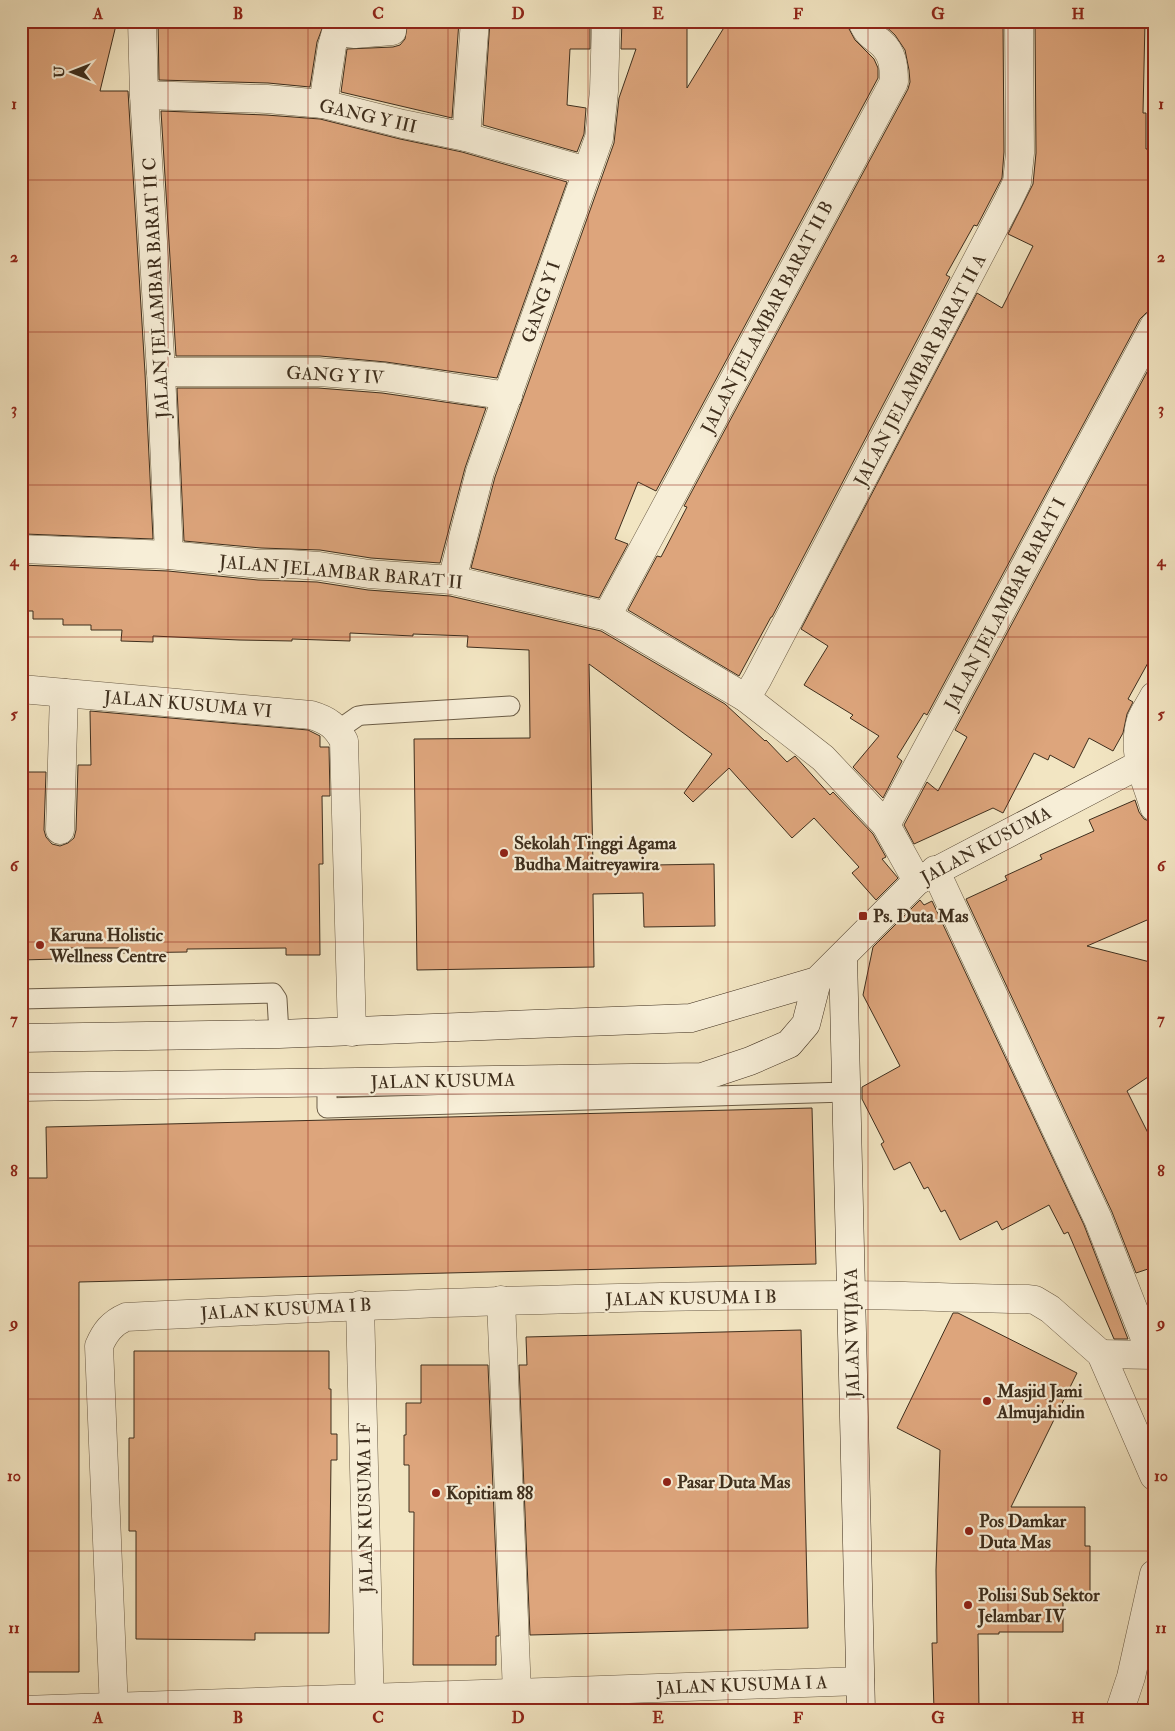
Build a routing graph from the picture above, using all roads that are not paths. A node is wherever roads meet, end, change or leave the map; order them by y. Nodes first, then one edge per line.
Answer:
1 (142, 21) edge
2 (393, 21) edge
3 (475, 21) edge
4 (606, 21) edge
5 (862, 21) edge
6 (1019, 21) edge
7 (144, 96) junction
8 (323, 104) junction
9 (466, 137) junction
10 (587, 171) junction
11 (1154, 326) edge
12 (162, 372) junction
13 (508, 396) junction
14 (21, 550) edge
15 (169, 555) junction
16 (452, 580) junction
17 (607, 616) junction
18 (21, 689) edge
19 (64, 693) junction
20 (1154, 696) edge
21 (746, 698) junction
22 (510, 706) dead end
23 (341, 736) junction
24 (1146, 761) edge
25 (1154, 807) edge
26 (886, 826) junction
27 (60, 830) dead end
28 (926, 876) junction
29 (843, 956) junction
30 (817, 981) junction
31 (21, 999) edge
32 (352, 1032) junction
33 (279, 1034) junction
34 (21, 1038) edge
35 (327, 1083) junction
36 (21, 1087) edge
37 (846, 1092) junction
38 (851, 1296) junction
39 (501, 1300) junction
40 (360, 1305) junction
41 (1101, 1354) junction
42 (1152, 1354) edge
43 (1154, 1476) edge
44 (1154, 1574) edge
45 (860, 1681) junction
46 (517, 1692) junction
47 (623, 1700) edge
48 (370, 1704) edge
49 (114, 1708) edge
50 (23, 1710) edge
51 (861, 1710) edge
52 (1120, 1710) edge

1 - 7 street, JALAN JELAMBAR BARAT II C
2 - 8 street
3 - 9 street
4 - 10 street, GANG Y I
5 - 17 street, JALAN JELAMBAR BARAT II B
6 - 21 street, JALAN JELAMBAR BARAT II A
7 - 8 street, GANG Y III
7 - 12 street, JALAN JELAMBAR BARAT II C
8 - 9 street, GANG Y III
9 - 10 street, GANG Y III
10 - 13 street, GANG Y I
11 - 26 street, JALAN JELAMBAR BARAT I
12 - 13 street, GANG Y IV
12 - 15 street, JALAN JELAMBAR BARAT II C
13 - 16 street, GANG Y I
14 - 15 street, JALAN JELAMBAR BARAT II
15 - 16 street, JALAN JELAMBAR BARAT II
16 - 17 street, JALAN JELAMBAR BARAT II
17 - 21 street, JALAN JELAMBAR BARAT II
18 - 19 street, JALAN KUSUMA VI
19 - 23 street, JALAN KUSUMA VI
19 - 27 street
20 - 24 street
21 - 26 street, JALAN JELAMBAR BARAT II
22 - 23 lane
23 - 32 street
24 - 25 street
24 - 28 street, JALAN KUSUMA
26 - 28 street
28 - 29 street, JALAN KUSUMA
28 - 42 street
29 - 30 street, JALAN KUSUMA
29 - 37 street, JALAN WIJAYA
30 - 32 street, JALAN KUSUMA
30 - 35 street, JALAN KUSUMA
31 - 33 lane
32 - 33 street, JALAN KUSUMA
33 - 34 street, JALAN KUSUMA
35 - 36 street, JALAN KUSUMA
35 - 37 lane
37 - 38 street, JALAN WIJAYA
38 - 39 street, JALAN KUSUMA I B
38 - 41 street, JALAN KUSUMA I B
38 - 45 street, JALAN WIJAYA
39 - 40 street, JALAN KUSUMA I B
39 - 46 street
40 - 48 street, JALAN KUSUMA I F
40 - 49 street, JALAN KUSUMA I B
41 - 42 street
41 - 43 street
44 - 52 street
45 - 47 street, JALAN KUSUMA I A
45 - 51 street, JALAN WIJAYA
46 - 47 street, JALAN KUSUMA I A
46 - 48 street, JALAN KUSUMA I A
48 - 49 street, JALAN KUSUMA I A
49 - 50 street, JALAN KUSUMA I A

